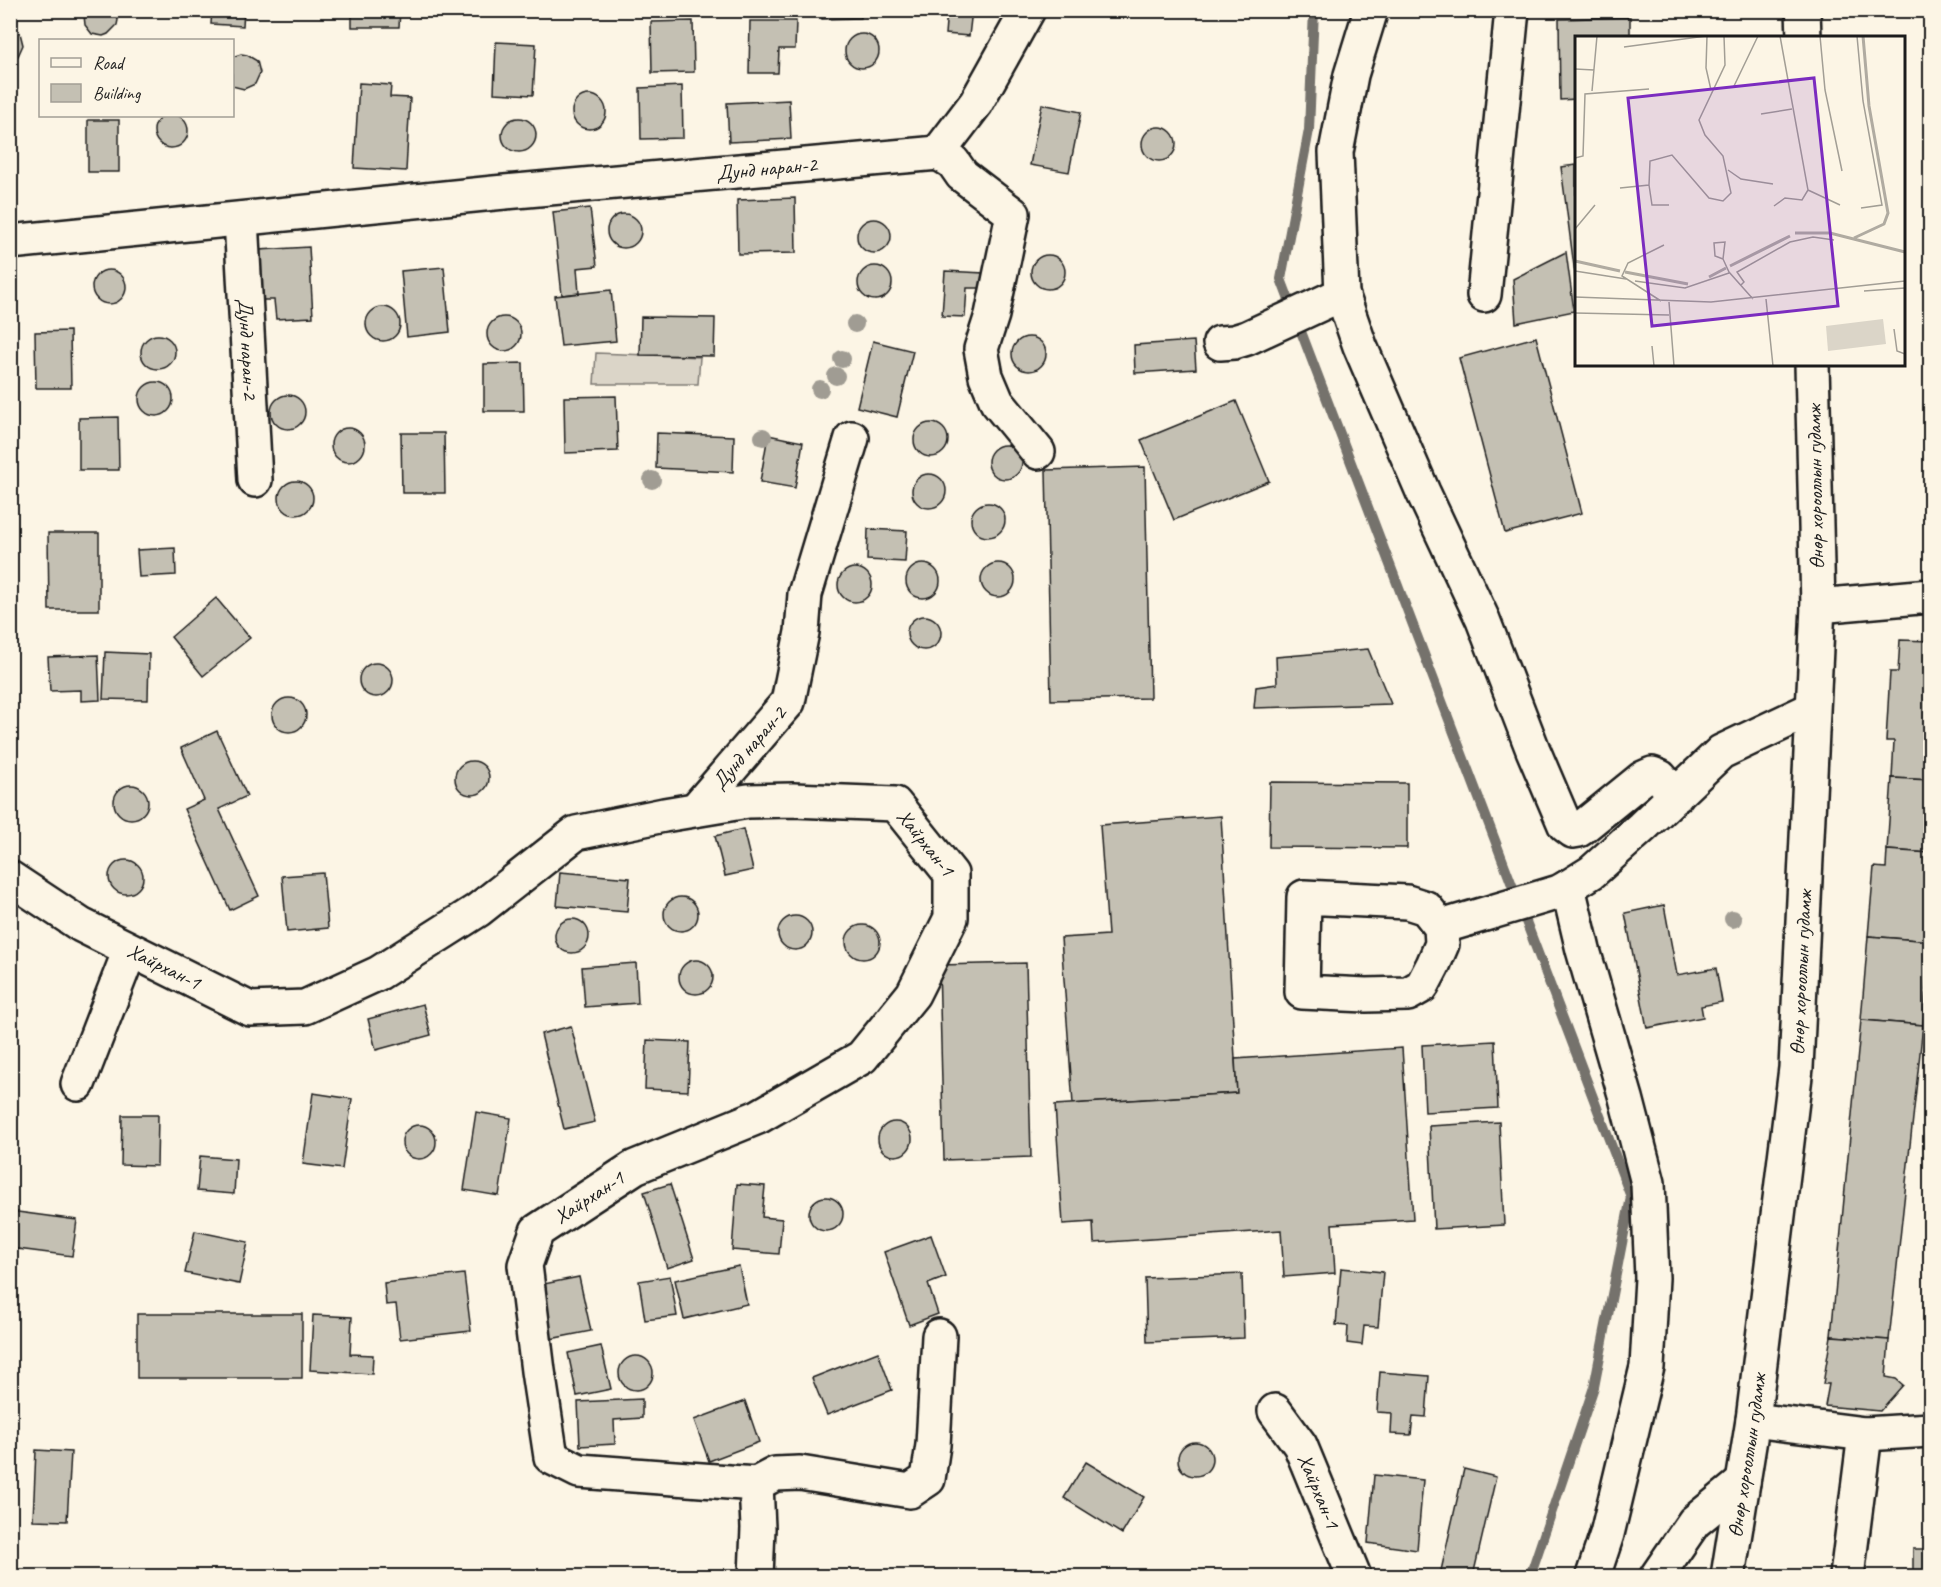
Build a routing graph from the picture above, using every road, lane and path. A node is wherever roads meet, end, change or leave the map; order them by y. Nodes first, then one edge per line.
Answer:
1 (1028, 10) edge
2 (1371, 10) edge
3 (1512, 10) edge
4 (1803, 10) edge
5 (1804, 36) edge
6 (938, 153) junction
7 (241, 219) junction
8 (10, 242) edge
9 (1342, 294) junction
10 (1484, 295) dead end
11 (1233, 340) dead end
12 (1812, 366) edge
13 (852, 438) dead end
14 (1038, 452) dead end
15 (255, 480) dead end
16 (1930, 596) edge
17 (1818, 606) junction
18 (1812, 709) junction
19 (1676, 796) junction
20 (696, 809) junction
21 (10, 878) edge
22 (1563, 890) junction
23 (1456, 923) junction
24 (129, 950) junction
25 (78, 1084) dead end
26 (939, 1336) dead end
27 (1275, 1411) dead end
28 (1753, 1420) junction
29 (1930, 1430) edge
30 (1864, 1434) junction
31 (1743, 1482) junction
32 (756, 1484) junction
33 (756, 1576) edge
34 (1354, 1576) edge
35 (1593, 1576) edge
36 (1657, 1576) edge
37 (1728, 1576) edge
38 (1847, 1576) edge

1 - 6 street
2 - 9 street
3 - 10 street
4 - 5 street
6 - 7 street, Дунд наран-2
6 - 14 street
7 - 8 street, Дунд наран-2
7 - 15 street, Дунд наран-2
9 - 11 street
9 - 19 street
12 - 17 street, Өнөр хорооллын гудамж
13 - 20 street, Дунд наран-2
16 - 17 street
17 - 18 street, Өнөр хорооллын гудамж
18 - 19 street
18 - 28 street, Өнөр хорооллын гудамж
19 - 22 street
20 - 24 street, Хайрхан-1
20 - 32 street, Хайрхан-1
21 - 24 street, Хайрхан-1
22 - 23 street
22 - 35 street
23 - 23 street
24 - 25 street
26 - 32 street, Хайрхан-1
27 - 34 street, Хайрхан-1
28 - 30 street
28 - 31 street, Өнөр хорооллын гудамж
29 - 30 street
30 - 38 street
31 - 36 street
31 - 37 street, Өнөр хорооллын гудамж
32 - 33 street

